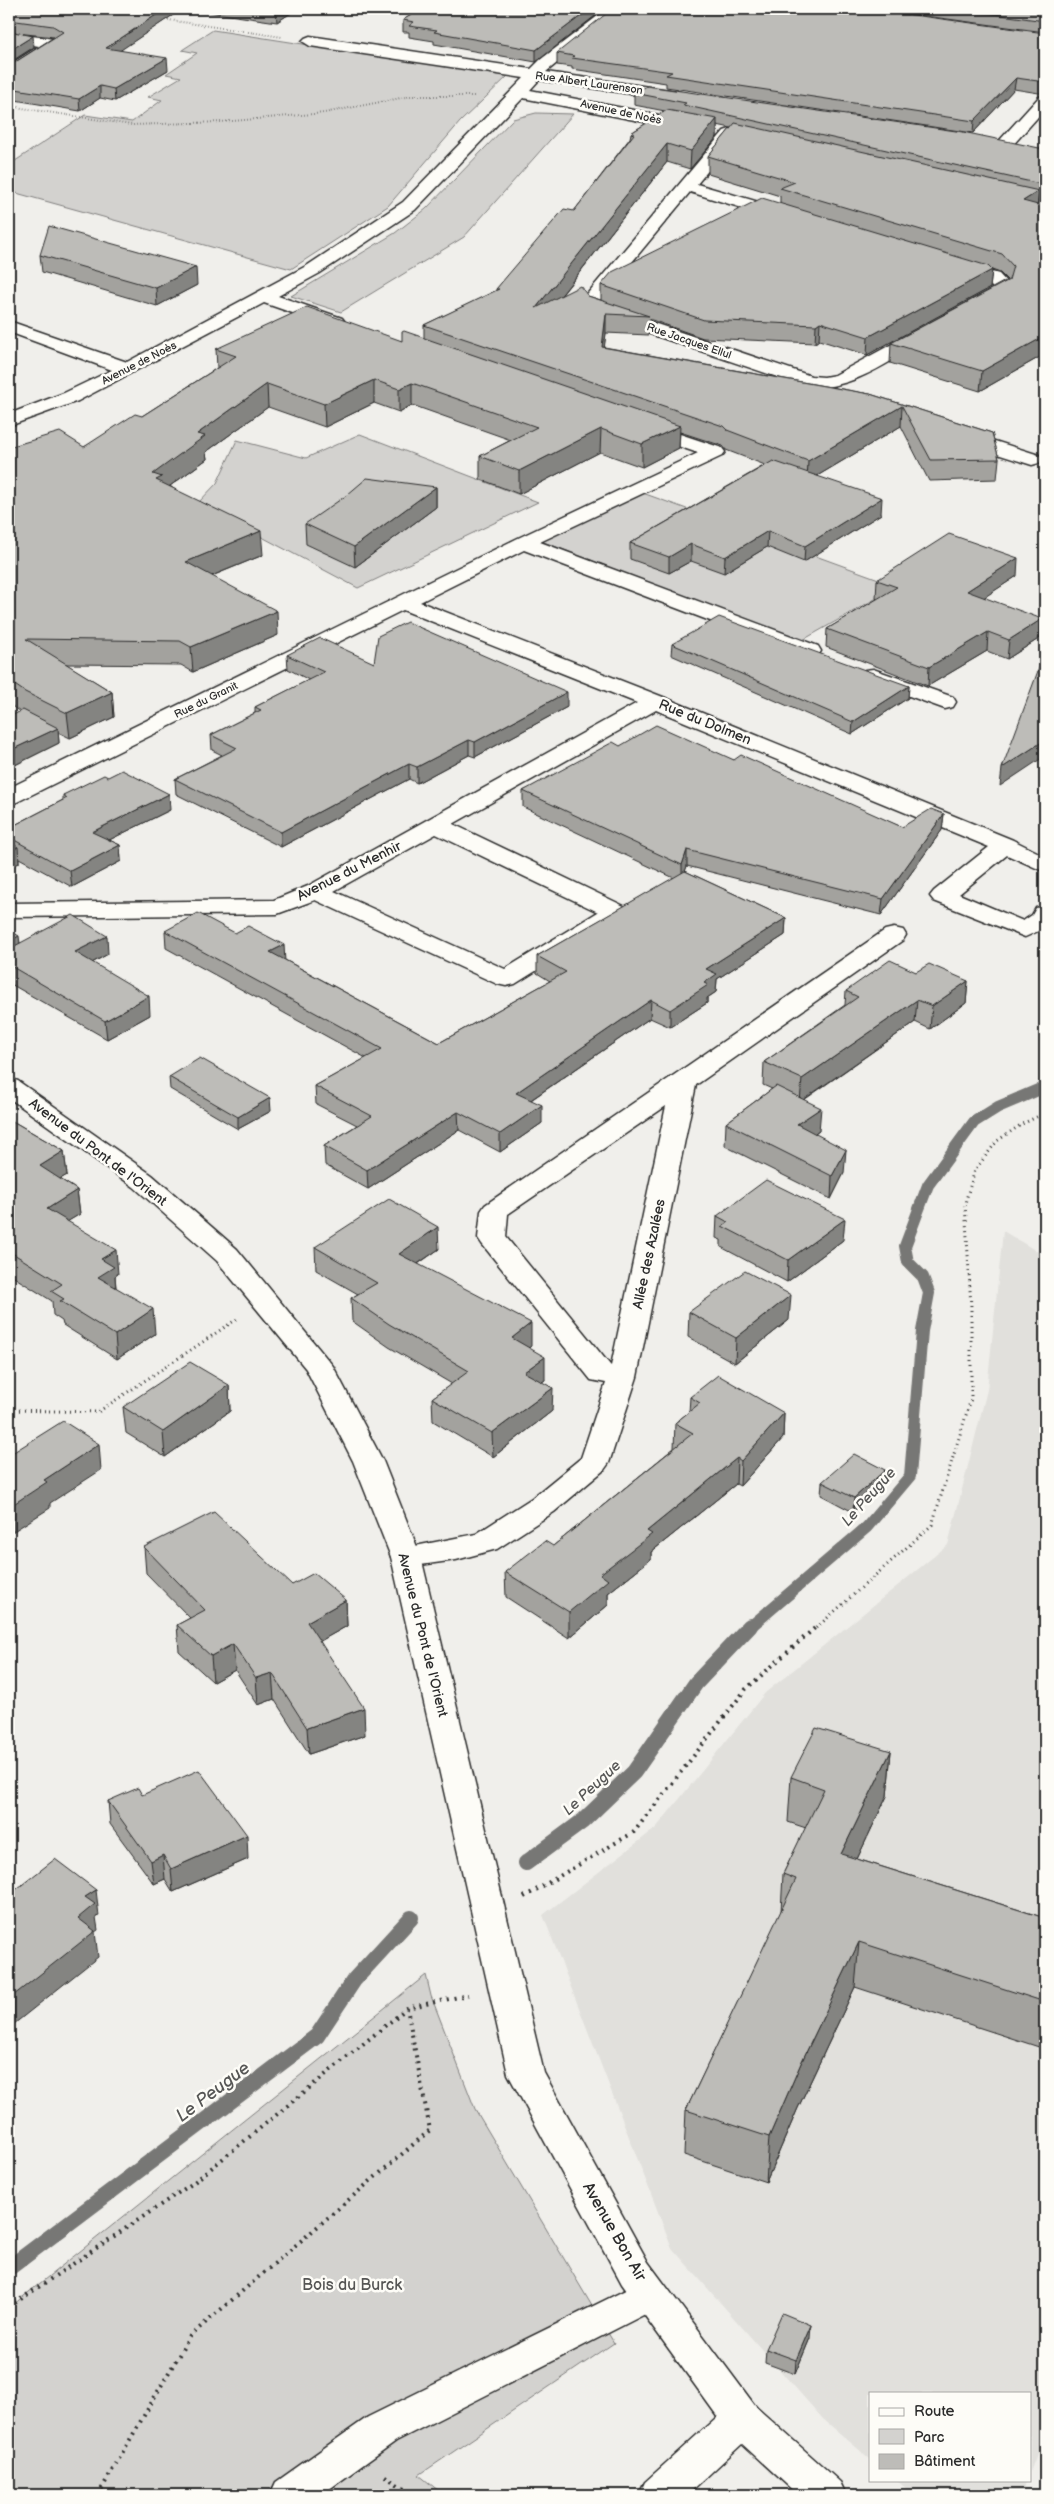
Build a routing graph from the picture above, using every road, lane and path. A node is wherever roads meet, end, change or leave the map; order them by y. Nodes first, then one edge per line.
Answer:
1 (616, 9) edge
2 (154, 18) edge
3 (9, 37) edge
4 (310, 41) joint
5 (9, 53) edge
6 (32, 57) junction
7 (9, 71) edge
8 (533, 74) junction
9 (519, 93) junction
10 (483, 96) dead end
11 (696, 98) edge
12 (1045, 100) edge
13 (9, 106) edge
14 (738, 136) joint
15 (986, 141) edge
16 (688, 186) junction
17 (983, 190) edge
18 (1045, 204) edge
19 (804, 222) edge
20 (936, 261) edge
21 (264, 297) junction
22 (959, 315) edge
23 (942, 324) edge
24 (9, 326) edge
25 (349, 326) edge
26 (128, 369) junction
27 (824, 383) junction
28 (848, 399) edge
29 (9, 420) edge
30 (630, 423) edge
31 (940, 429) edge
32 (1032, 459) dead end
33 (523, 543) junction
34 (403, 603) junction
35 (826, 657) edge
36 (854, 667) edge
37 (655, 702) junction
38 (945, 702) dead end
39 (9, 797) edge
40 (436, 825) junction
41 (1006, 845) junction
42 (1045, 865) edge
43 (316, 891) junction
44 (9, 910) edge
45 (1045, 913) edge
46 (894, 935) dead end
47 (684, 1082) junction
48 (9, 1086) edge
49 (1045, 1113) edge
50 (266, 1300) junction
51 (624, 1377) junction
52 (9, 1410) edge
53 (406, 1557) junction
54 (520, 1899) dead end
55 (489, 1918) joint
56 (449, 1999) dead end
57 (407, 2008) junction
58 (650, 2294) junction
59 (9, 2307) edge
60 (742, 2419) junction
61 (98, 2495) edge
62 (290, 2495) edge
63 (659, 2495) edge
64 (826, 2495) edge

1 - 8 street, Avenue de Noès
2 - 4 path
3 - 6 street
4 - 8 street, Rue Albert Laurenson
5 - 6 street
6 - 7 street
8 - 9 street, Avenue de Noès
8 - 11 street, Rue Albert Laurenson
9 - 14 street, Avenue de Noès
9 - 21 street, Avenue de Noès
10 - 13 path
12 - 15 street
14 - 16 street, Rue Jacques Ellul
16 - 19 street
16 - 27 street, Rue Jacques Ellul
17 - 18 street
20 - 22 street
21 - 25 street
21 - 26 street, Avenue de Noès
23 - 27 street, Rue Jacques Ellul
24 - 26 street
26 - 29 street, Avenue de Noès
27 - 28 street, Rue Jacques Ellul
30 - 33 street, Rue du Granit
31 - 32 street
33 - 34 street, Rue du Granit
33 - 35 street
34 - 37 street, Rue du Dolmen
34 - 39 street, Rue du Granit
36 - 38 street
37 - 40 street, Avenue du Menhir
37 - 41 street, Rue du Dolmen
40 - 43 street, Avenue du Menhir
40 - 43 street
41 - 42 street, Rue du Dolmen
41 - 45 street
43 - 44 street, Avenue du Menhir
46 - 47 street
47 - 51 street, Allée des Azalées
47 - 51 street
48 - 50 street, Avenue du Pont de l'Orient
49 - 54 path
50 - 52 path
50 - 53 street, Avenue du Pont de l'Orient
51 - 53 street, Allée des Azalées
53 - 55 street, Avenue du Pont de l'Orient
55 - 58 street, Avenue Bon Air
56 - 57 path
57 - 59 path
57 - 61 path
58 - 60 street, Avenue Bon Air
58 - 62 street
60 - 63 street
60 - 64 street, Avenue Bon Air

